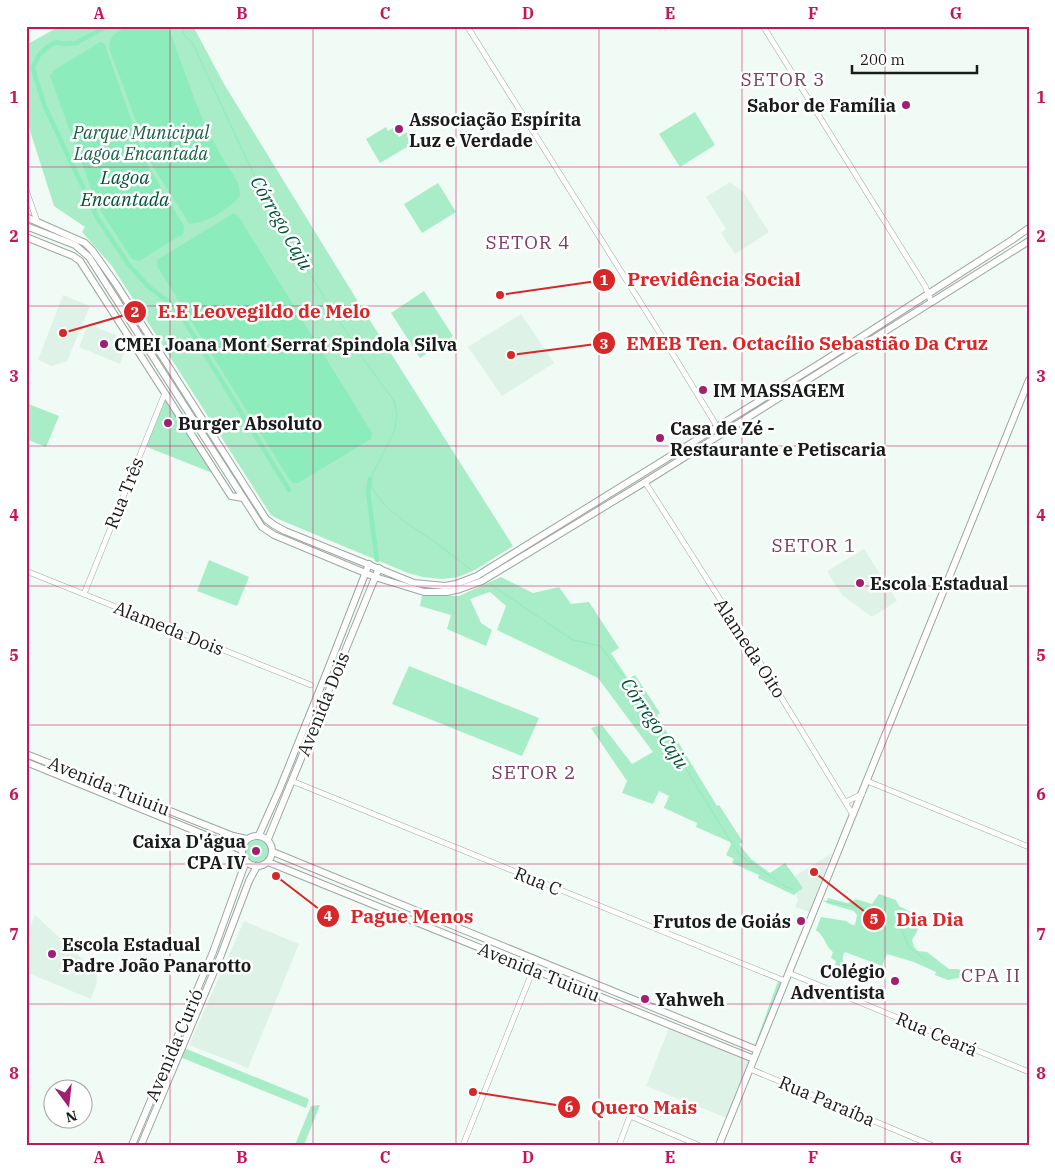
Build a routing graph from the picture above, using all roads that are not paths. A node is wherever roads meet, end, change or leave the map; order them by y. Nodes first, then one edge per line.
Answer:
1 (467, 26) edge
2 (763, 26) edge
3 (26, 190) edge
4 (26, 217) edge
5 (37, 221) junction
6 (26, 226) edge
7 (1029, 228) edge
8 (26, 237) edge
9 (1029, 241) edge
10 (116, 284) junction
11 (110, 289) junction
12 (928, 294) junction
13 (931, 301) junction
14 (1029, 380) edge
15 (165, 393) junction
16 (717, 426) junction
17 (721, 433) junction
18 (645, 482) junction
19 (243, 498) junction
20 (368, 564) junction
21 (379, 568) junction
22 (26, 571) edge
23 (366, 573) junction
24 (375, 577) junction
25 (479, 578) junction
26 (84, 594) junction
27 (311, 685) dead end
28 (26, 754) edge
29 (26, 762) edge
30 (84, 776) junction
31 (292, 781) junction
32 (867, 781) junction
33 (80, 784) junction
34 (862, 794) junction
35 (846, 802) junction
36 (853, 815) junction
37 (259, 835) junction
38 (248, 839) junction
39 (268, 839) junction
40 (1029, 847) edge
41 (242, 850) junction
42 (273, 852) junction
43 (246, 861) junction
44 (268, 862) junction
45 (257, 866) junction
46 (533, 970) junction
47 (789, 973) junction
48 (785, 981) junction
49 (594, 983) junction
50 (589, 992) junction
51 (757, 1050) junction
52 (754, 1059) junction
53 (750, 1069) junction
54 (1029, 1072) edge
55 (132, 1145) edge
56 (142, 1145) edge
57 (463, 1145) edge
58 (619, 1145) edge
59 (698, 1145) edge
60 (719, 1145) edge
61 (931, 1145) edge

1 - 16 street
2 - 12 street
3 - 5 street
4 - 5 main road
5 - 10 main road
6 - 11 main road
7 - 12 main road
8 - 15 main road
9 - 13 main road
10 - 11 main road
10 - 20 main road
11 - 19 main road
12 - 13 street
12 - 16 main road
13 - 17 main road
14 - 32 main road
15 - 19 main road
15 - 26 street, Rua Três
16 - 17 street
16 - 25 main road
17 - 18 main road
18 - 25 main road
18 - 35 street, Alameda Oito
19 - 23 main road
20 - 21 main road
20 - 23 main road, Avenida Dois
21 - 24 main road, Avenida Dois
21 - 25 main road
22 - 26 street, Alameda Dois
23 - 24 main road
23 - 37 main road, Avenida Dois
24 - 25 main road
24 - 31 main road, Avenida Dois
26 - 27 street, Alameda Dois
28 - 30 main road, Avenida Tuiuiu
29 - 33 main road, Avenida Tuiuiu
30 - 33 main road
30 - 38 main road, Avenida Tuiuiu
31 - 39 main road, Avenida Dois
31 - 48 street, Rua C
32 - 34 main road
32 - 40 street
33 - 41 main road, Avenida Tuiuiu
34 - 35 street
34 - 36 main road
35 - 36 street, Alameda Oito
36 - 47 main road
37 - 38 main road
37 - 39 main road
38 - 41 main road
39 - 42 main road
41 - 43 main road
42 - 44 main road
42 - 49 main road, Avenida Tuiuiu
43 - 45 main road
43 - 55 main road, Avenida Curió
44 - 45 main road
44 - 46 main road, Avenida Tuiuiu
45 - 56 main road, Avenida Curió
46 - 50 main road, Avenida Tuiuiu
46 - 57 street
47 - 48 main road
47 - 54 street, Rua Ceará
48 - 51 main road
49 - 50 main road
49 - 51 main road, Avenida Tuiuiu
50 - 52 main road, Avenida Tuiuiu
51 - 52 main road
52 - 53 main road
53 - 60 main road
53 - 61 street, Rua Paraíba
58 - 59 street

